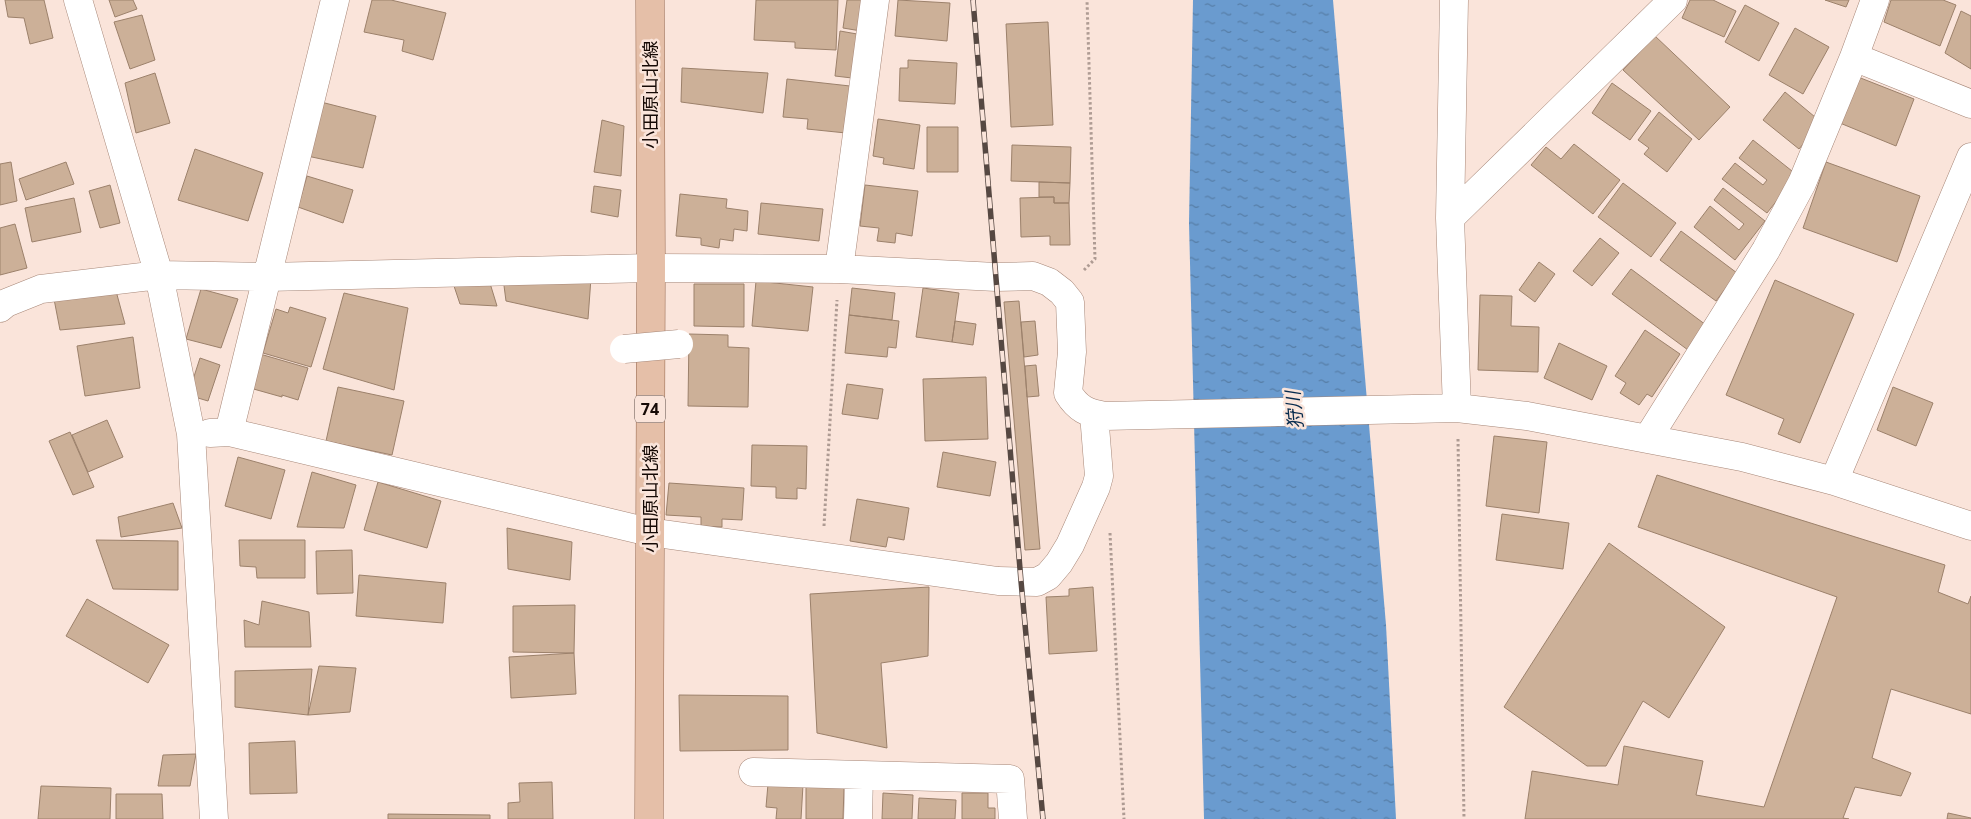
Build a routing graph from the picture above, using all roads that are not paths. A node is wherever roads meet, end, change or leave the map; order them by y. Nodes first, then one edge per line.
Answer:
1 (78, 0) edge
2 (335, 0) edge
3 (650, 0) edge
4 (875, 0) edge
5 (1454, 0) edge
6 (1673, 0) edge
7 (1875, 0) edge
8 (1854, 57) junction
9 (1971, 104) edge
10 (1971, 158) edge
11 (1450, 218) junction
12 (651, 268) junction
13 (839, 269) junction
14 (159, 274) junction
15 (267, 277) junction
16 (0, 308) edge
17 (679, 344) dead end
18 (624, 349) dead end
19 (1457, 408) junction
20 (1100, 415) junction
21 (229, 432) junction
22 (191, 434) junction
23 (1648, 438) junction
24 (1834, 482) junction
25 (1971, 526) edge
26 (649, 532) junction
27 (753, 772) dead end
28 (859, 775) junction
29 (214, 819) edge
30 (649, 819) edge
31 (858, 819) edge
32 (1013, 819) edge

1 - 14 street
2 - 15 street
3 - 12 main road, 小田原山北線 / 74
4 - 13 street
5 - 11 street
6 - 11 street
7 - 8 street
8 - 9 street
8 - 23 street
10 - 24 street
11 - 19 street
12 - 13 street
12 - 15 street
12 - 26 main road, 小田原山北線 / 74
13 - 20 street
14 - 15 street
14 - 16 street
14 - 22 street
15 - 21 street
17 - 18 street, bridge
19 - 20 street
19 - 23 street
20 - 26 street
21 - 22 street
21 - 26 street
22 - 29 street
23 - 24 street
24 - 25 street
26 - 30 main road, 小田原山北線 / 74
27 - 28 street
28 - 31 street
28 - 32 street

